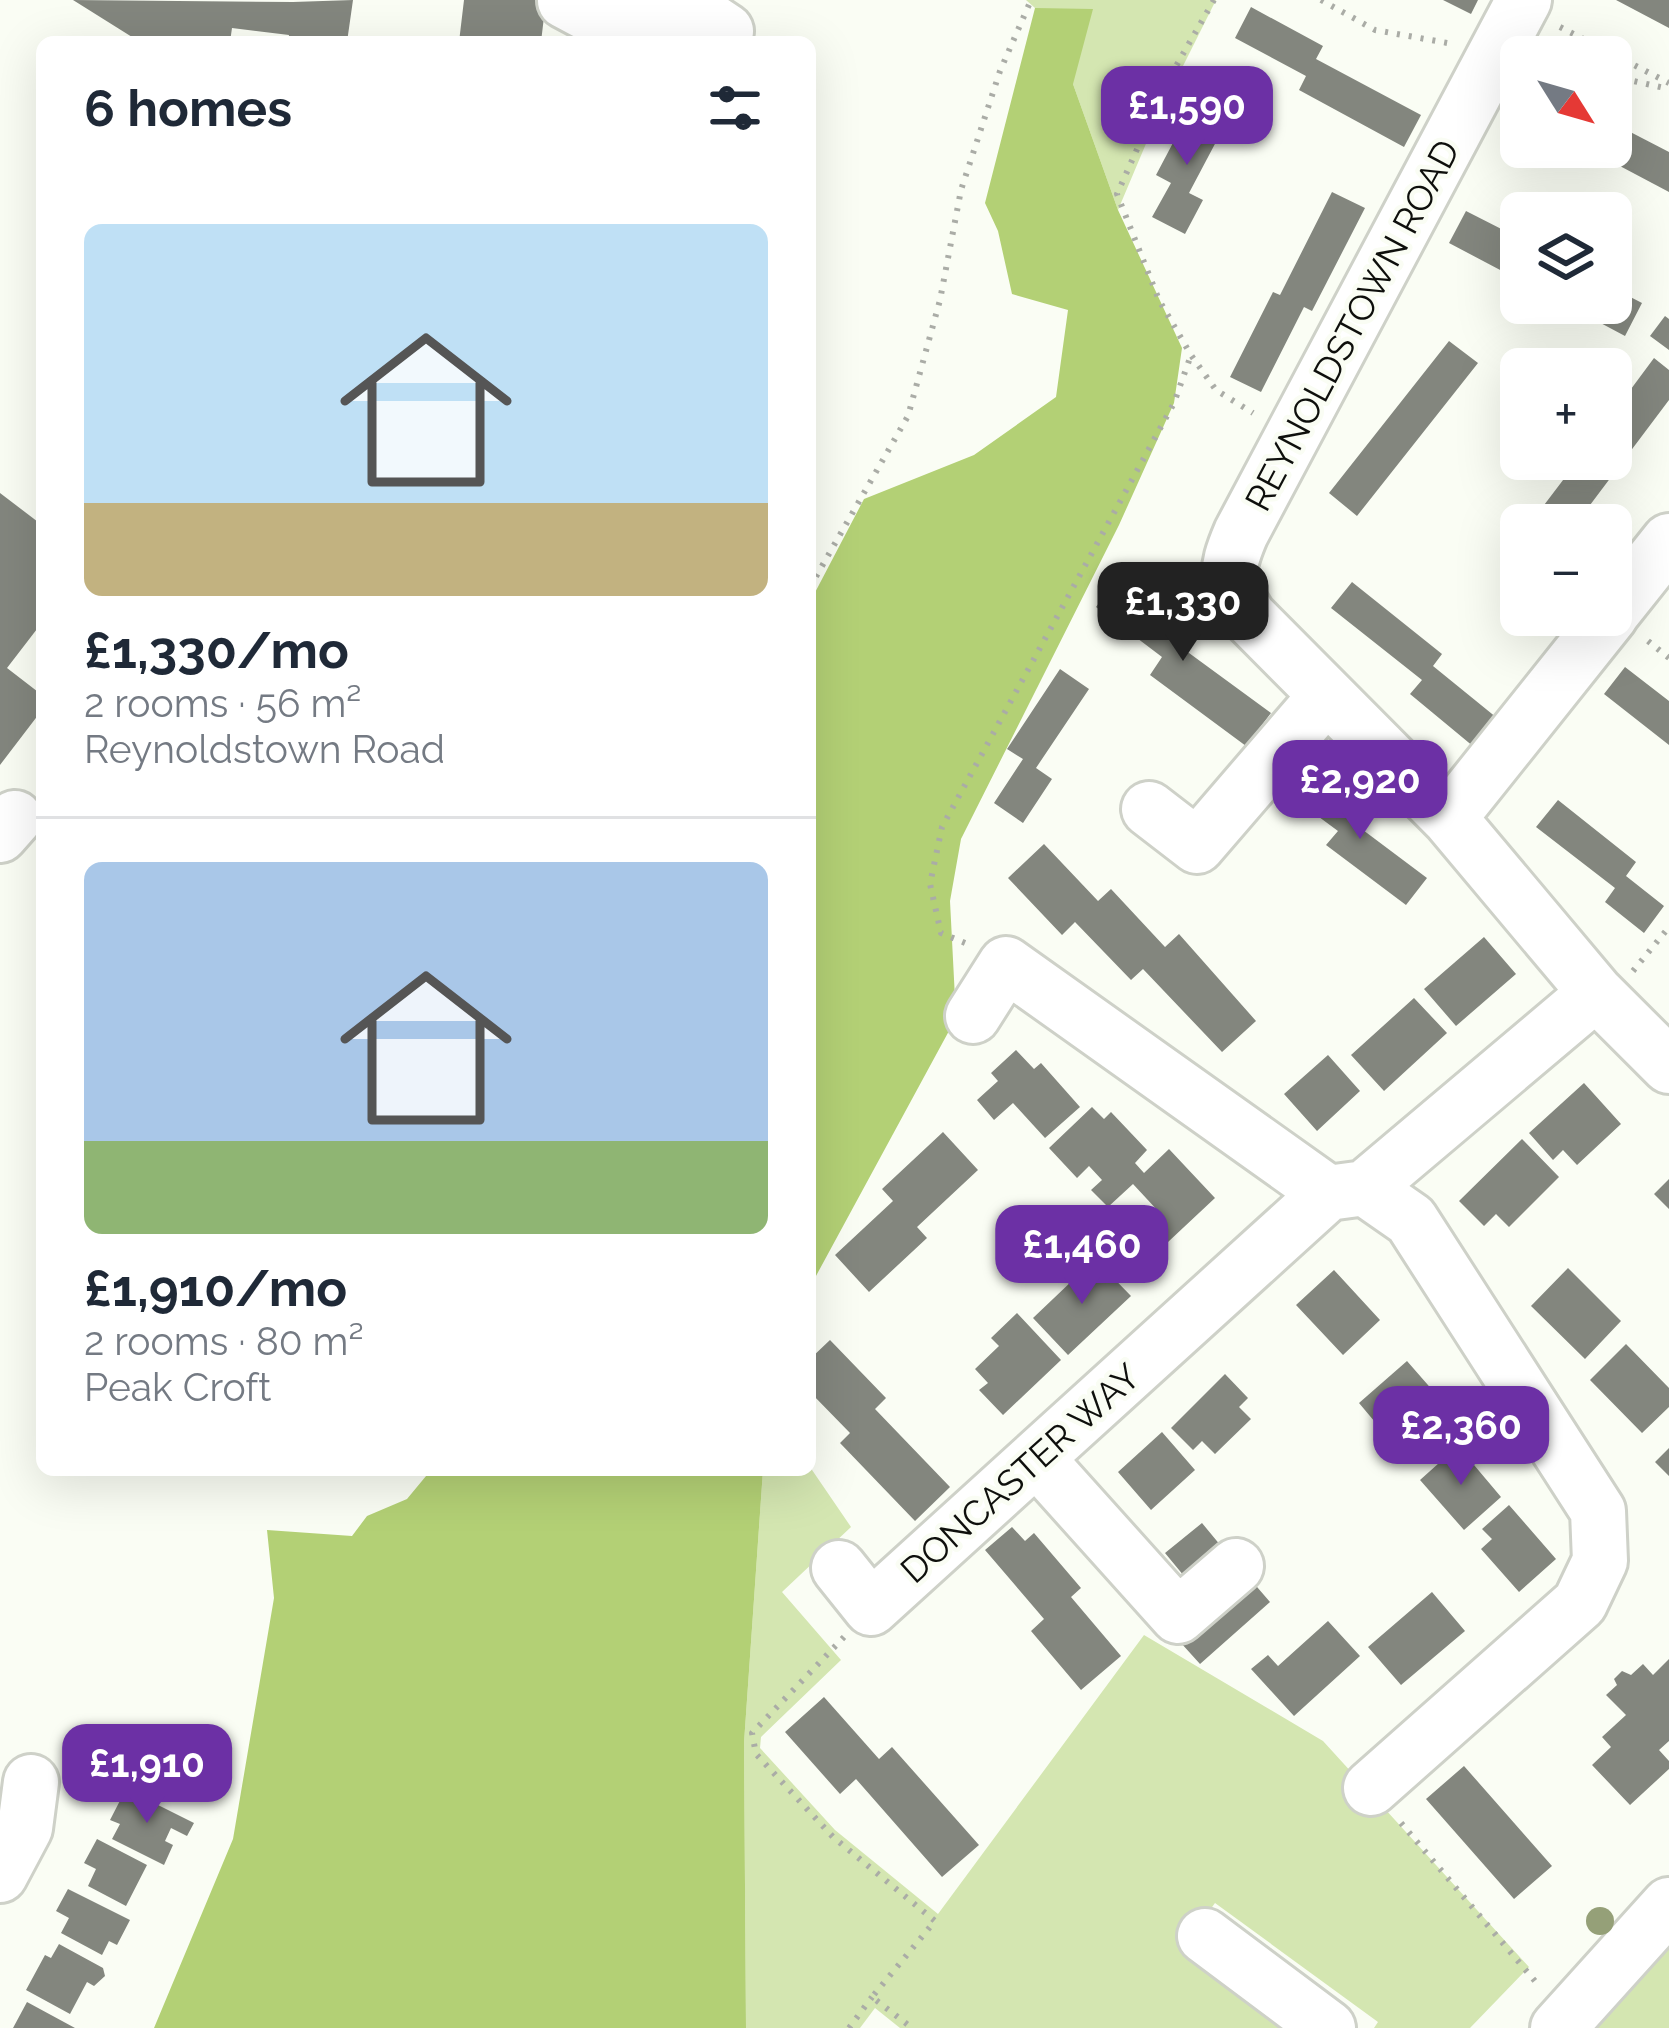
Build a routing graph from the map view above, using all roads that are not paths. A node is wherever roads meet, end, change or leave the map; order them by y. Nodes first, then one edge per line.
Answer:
1 (565, 1) edge
2 (1514, 20) edge
3 (726, 31) dead end
4 (561, 36) edge
5 (1669, 541) edge
6 (1632, 588) edge
7 (1594, 636) edge
8 (1326, 696) junction
9 (1149, 809) dead end
10 (1449, 818) junction
11 (1596, 993) junction
12 (973, 1016) dead end
13 (1669, 1066) edge
14 (1346, 1190) junction
15 (1036, 1459) junction
16 (1236, 1566) dead end
17 (855, 1588) road end
18 (31, 1783) dead end
19 (1371, 1788) road end
20 (0, 1875) edge
21 (1669, 1905) edge
22 (1205, 1936) dead end
23 (1562, 2023) edge
24 (1328, 2028) edge

1 - 3 street
1 - 4 street
2 - 8 street, REYNOLDSTOWN ROAD
5 - 6 street
7 - 10 street
8 - 9 street
8 - 10 street, REYNOLDSTOWN ROAD
10 - 11 street, REYNOLDSTOWN ROAD
11 - 13 street, REYNOLDSTOWN ROAD
11 - 14 street, DONCASTER WAY
12 - 14 street
14 - 15 street, DONCASTER WAY
14 - 19 street
15 - 16 street
15 - 17 street, DONCASTER WAY
18 - 20 street
21 - 23 street
22 - 24 street

